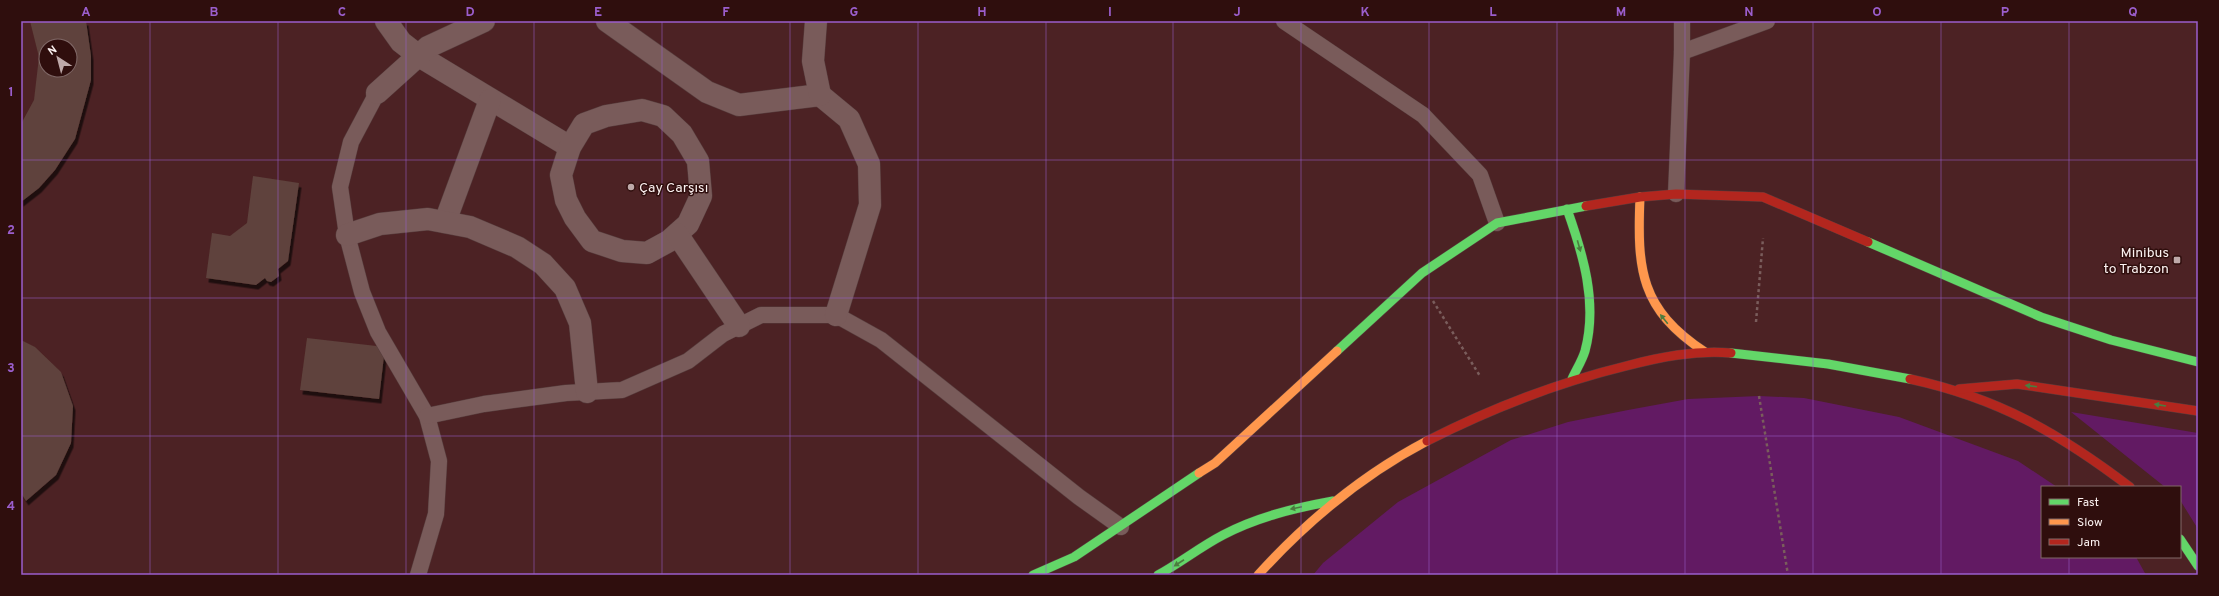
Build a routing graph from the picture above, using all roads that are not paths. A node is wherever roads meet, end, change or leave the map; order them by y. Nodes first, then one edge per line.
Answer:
1 (386, 21) edge
2 (484, 21) edge
3 (607, 21) edge
4 (1284, 21) edge
5 (1682, 21) edge
6 (1767, 21) edge
7 (814, 22) edge
8 (1682, 52) junction
9 (419, 56) junction
10 (376, 93) joint
11 (820, 95) junction
12 (490, 100) junction
13 (570, 146) junction
14 (1676, 194) junction
15 (1640, 197) junction
16 (1568, 209) junction
17 (445, 222) junction
18 (1497, 223) junction
19 (677, 234) junction
20 (347, 235) junction
21 (836, 315) junction
22 (739, 326) junction
23 (1705, 352) junction
24 (2198, 362) edge
25 (1572, 379) junction
26 (1949, 390) junction
27 (587, 392) junction
28 (2198, 411) edge
29 (427, 416) junction
30 (2129, 486) edge
31 (1334, 501) junction
32 (1121, 527) junction
33 (2181, 540) edge
34 (2198, 566) edge
35 (418, 575) edge
36 (1033, 575) edge
37 (1158, 575) edge
38 (1258, 575) edge

1 - 9 street
2 - 9 street
3 - 11 street
4 - 18 lane
5 - 8 lane
6 - 8 lane
7 - 11 street
8 - 14 lane
9 - 10 street
9 - 12 street
10 - 20 lane
11 - 21 street
12 - 13 street
12 - 17 street
13 - 19 street
13 - 19 street
14 - 15 street
14 - 24 street
15 - 16 street
23 -> 15 street
16 - 18 street
16 -> 25 street
17 - 20 street
17 - 27 street
18 - 32 street
19 - 22 street
20 - 29 lane
21 - 22 lane
21 - 32 lane
22 - 27 lane
23 - 25 street
23 - 26 street
25 - 31 street
28 -> 26 street
26 - 30 street
27 - 29 lane
29 - 35 lane
31 -> 37 street
31 - 38 street
32 - 36 street
33 - 34 street

